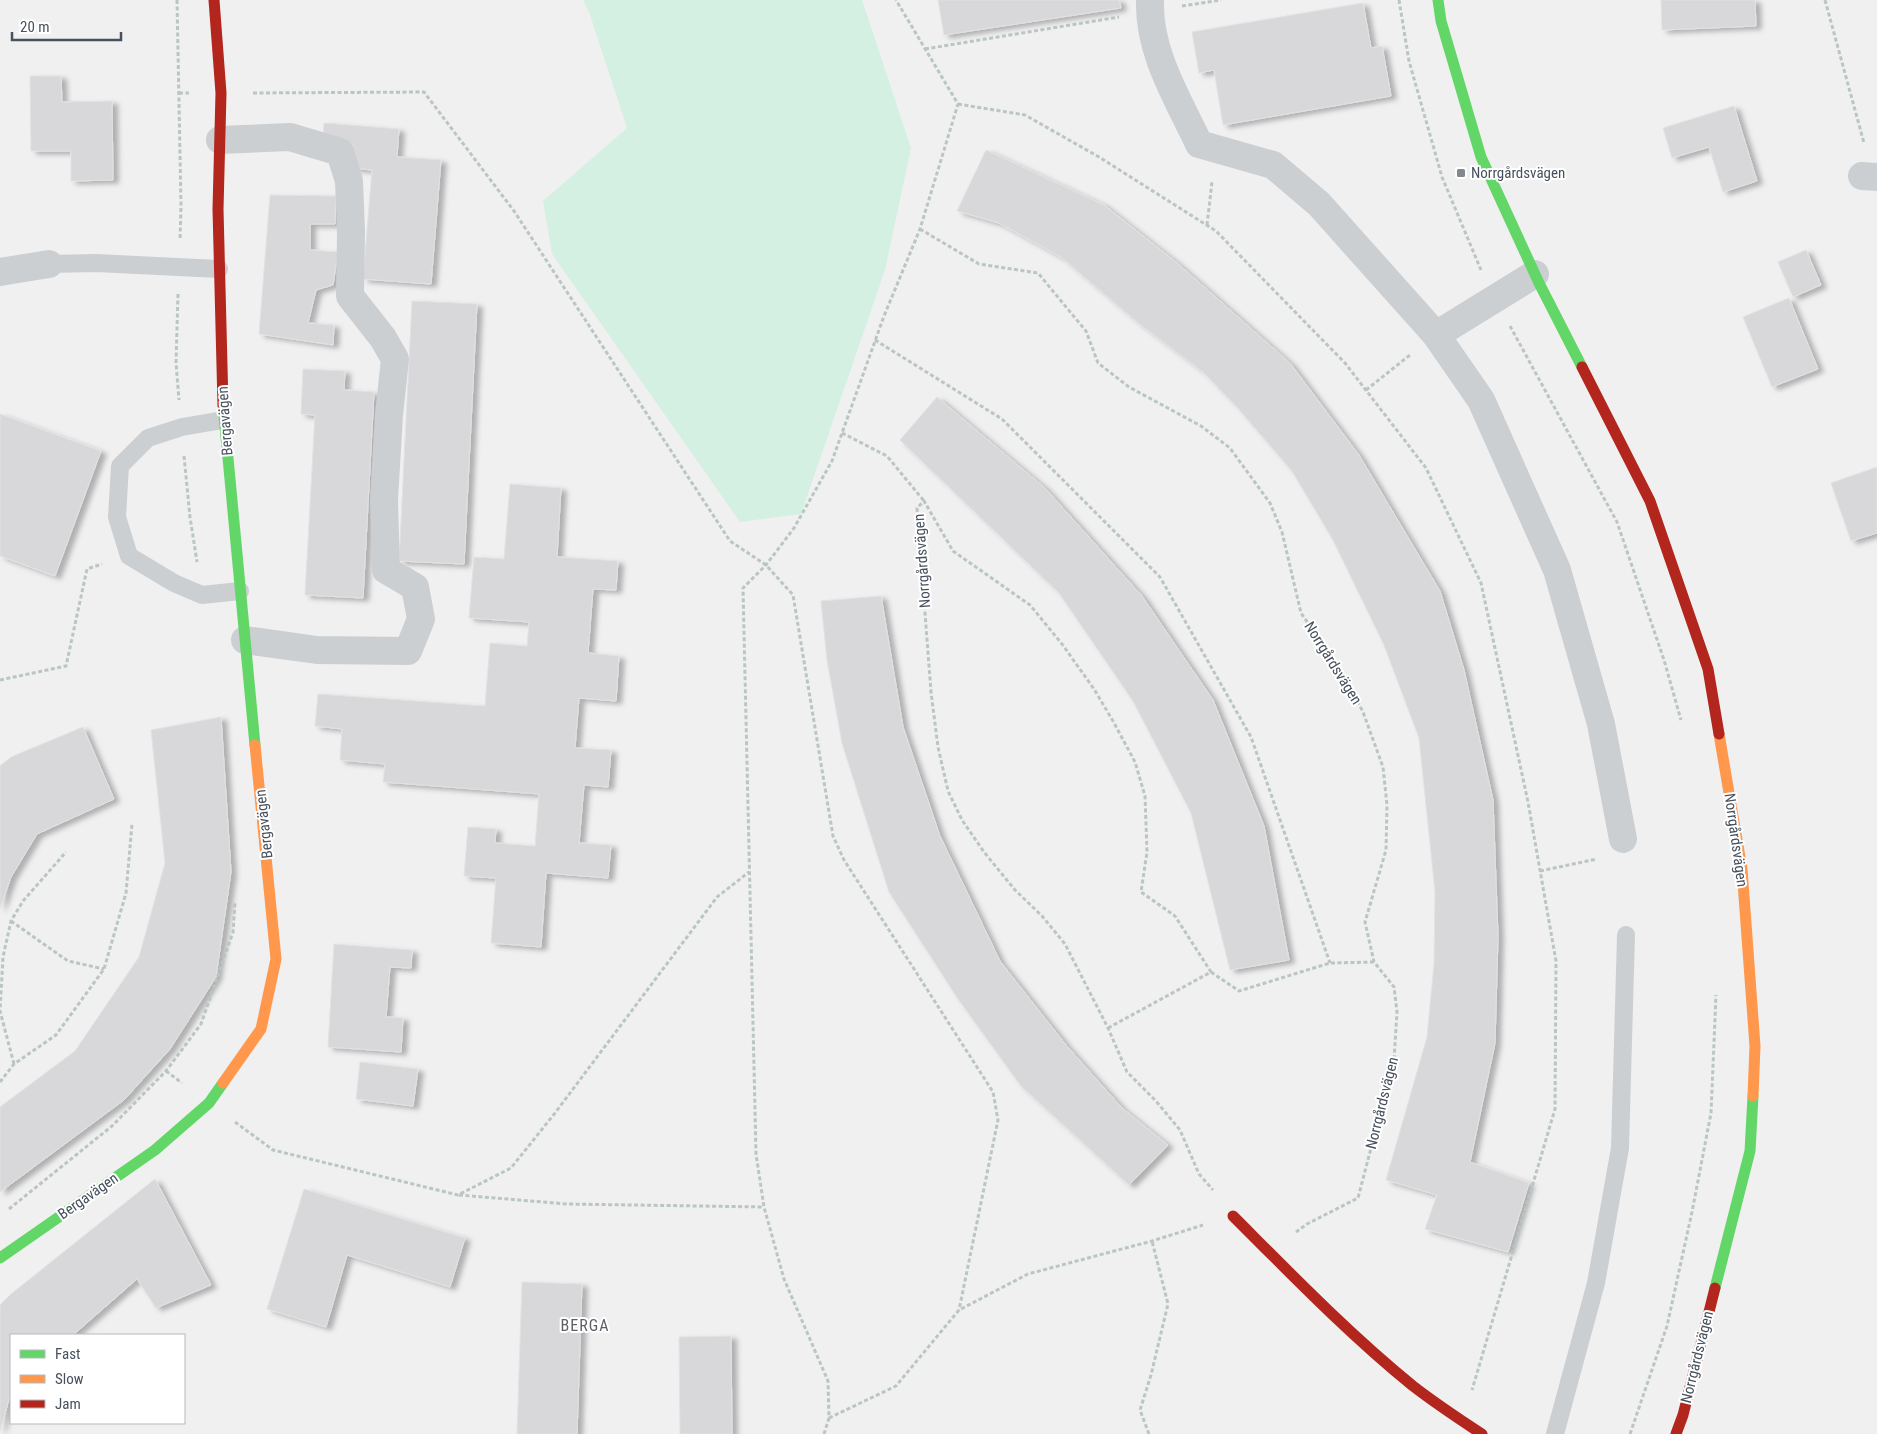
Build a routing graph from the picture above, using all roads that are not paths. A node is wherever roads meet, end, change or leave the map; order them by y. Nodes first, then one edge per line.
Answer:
1 (214, 0) edge
2 (1438, 0) edge
3 (1150, 6) edge
4 (220, 140) junction
5 (48, 264) joint
6 (219, 268) junction
7 (0, 272) edge
8 (1535, 274) junction
9 (1436, 335) junction
10 (223, 420) junction
11 (240, 591) junction
12 (245, 640) junction
13 (1623, 839) road end
14 (1626, 935) dead end
15 (1233, 1216) road end
16 (0, 1258) edge
17 (1482, 1434) edge
18 (1556, 1434) edge
19 (1676, 1434) edge

1 - 4 street, Bergavägen
2 - 8 street, Norrgårdsvägen
3 - 9 street
4 - 6 street, Bergavägen
4 - 12 street
5 - 6 lane
5 - 7 street
6 - 10 street, Bergavägen
8 - 9 street
8 - 19 street, Norrgårdsvägen
9 - 13 street
10 - 11 street, Bergavägen
10 - 11 lane
11 - 12 street, Bergavägen
12 - 16 street, Bergavägen
14 - 18 lane
15 - 17 street

